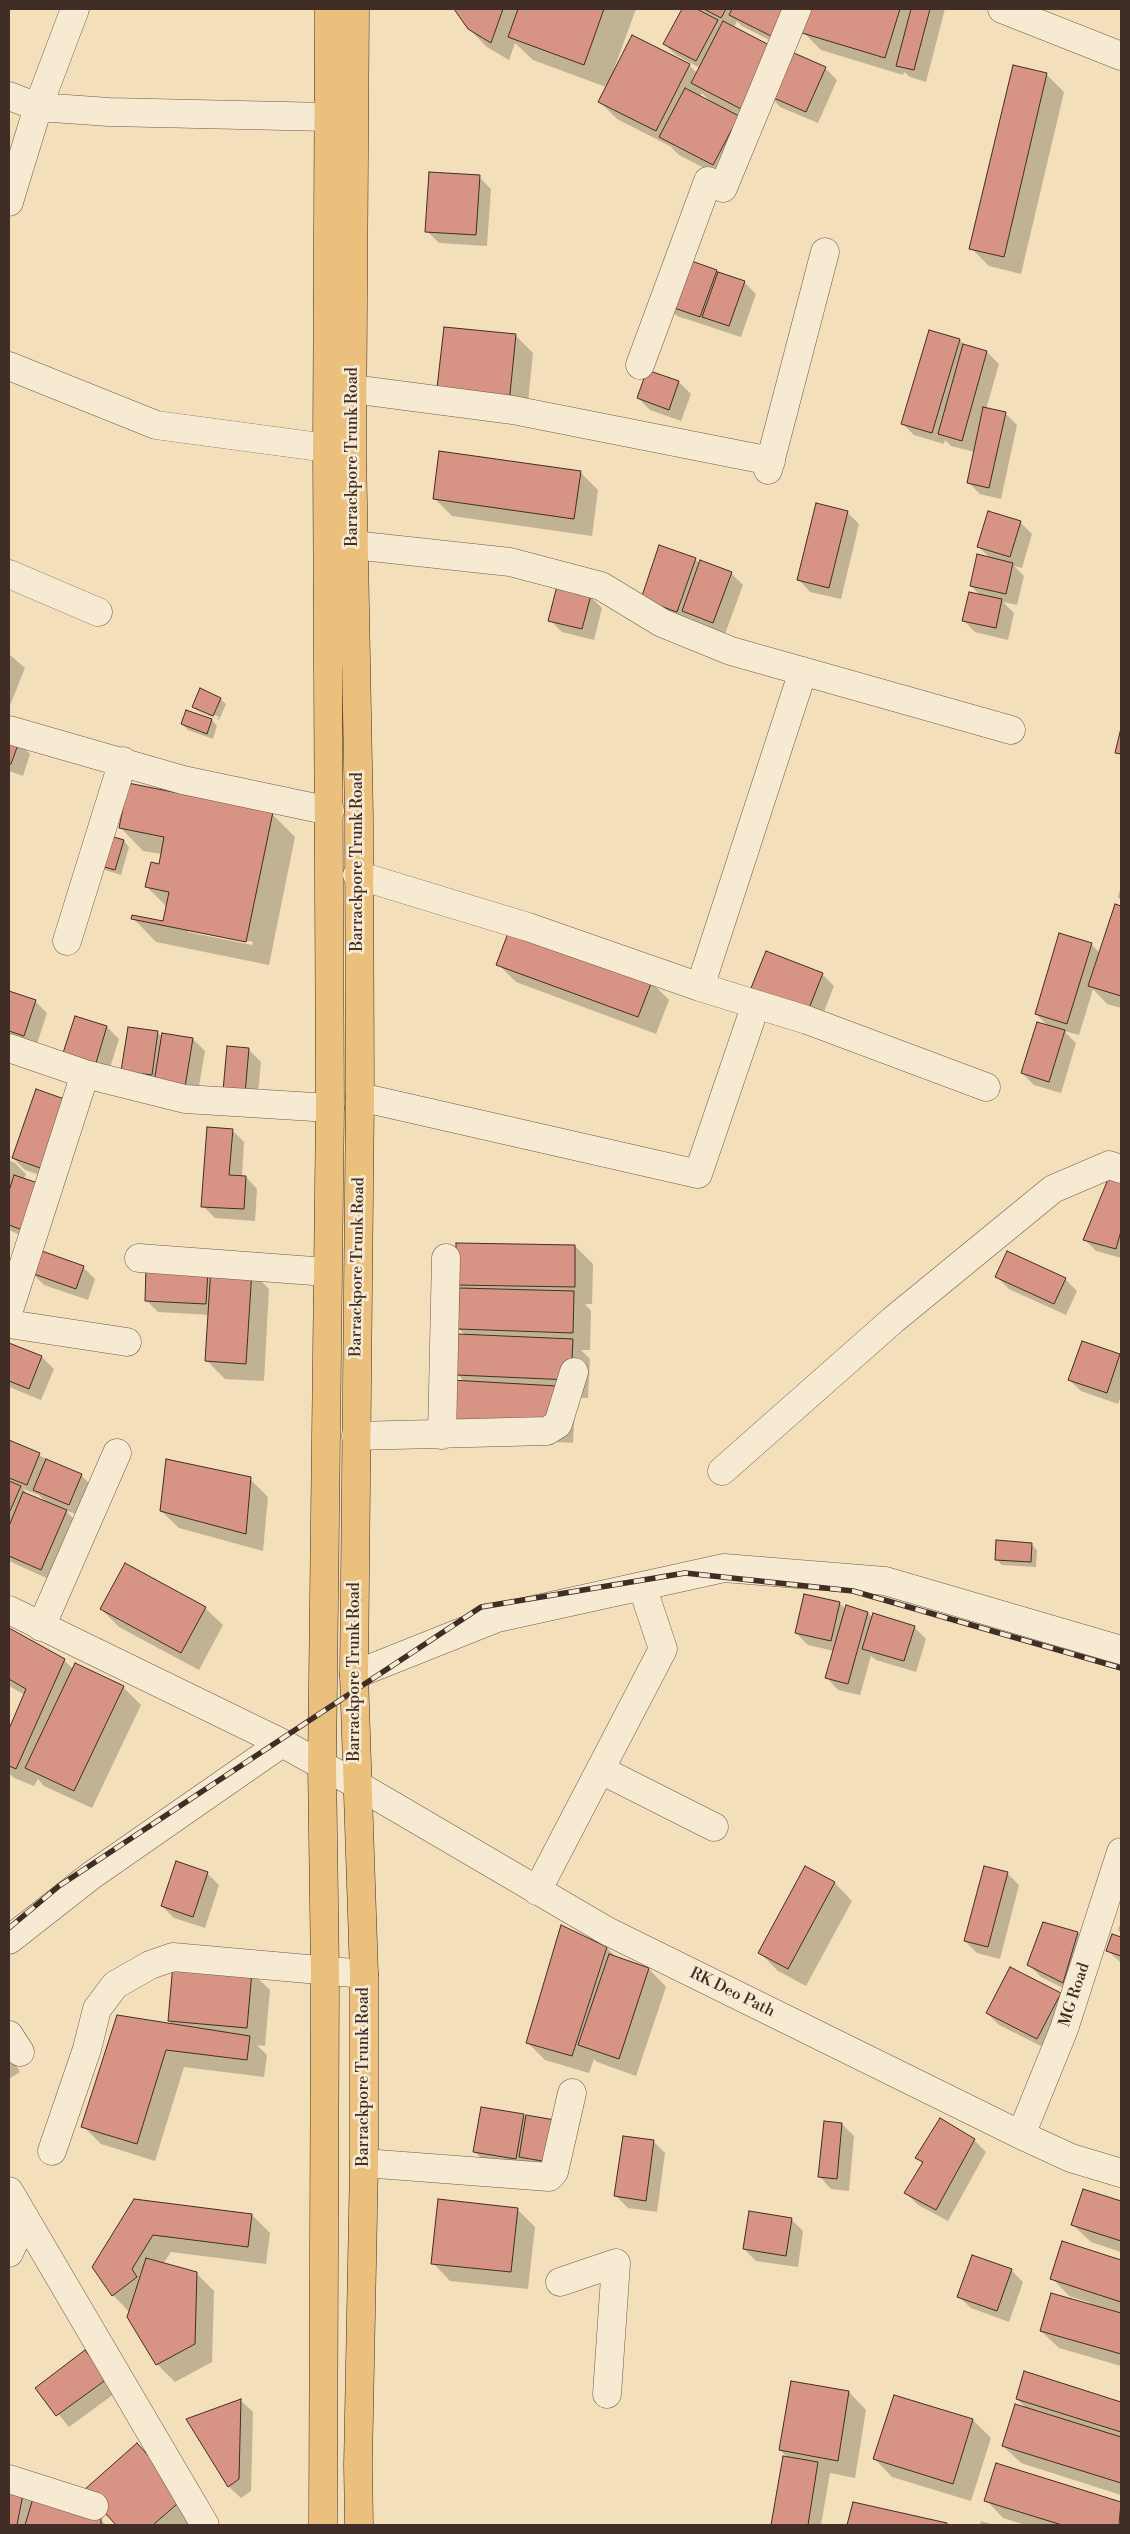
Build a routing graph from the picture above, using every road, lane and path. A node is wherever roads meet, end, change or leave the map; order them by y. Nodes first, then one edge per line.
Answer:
1 (75, 9) edge
2 (329, 9) edge
3 (355, 9) edge
4 (797, 9) edge
5 (1002, 9) edge
6 (1121, 56) edge
7 (9, 96) edge
8 (38, 107) junction
9 (328, 117) junction
10 (9, 202) edge
11 (825, 252) dead end
12 (640, 365) dead end
13 (9, 366) edge
14 (352, 389) junction
15 (327, 448) junction
16 (354, 545) junction
17 (9, 574) edge
18 (98, 612) dead end
19 (803, 671) junction
20 (9, 730) edge
21 (1011, 730) dead end
22 (123, 761) junction
23 (330, 811) junction
24 (358, 875) junction
25 (67, 941) dead end
26 (700, 987) junction
27 (756, 1004) junction
28 (9, 1048) edge
29 (85, 1074) junction
30 (986, 1087) dead end
31 (360, 1097) junction
32 (330, 1108) junction
33 (1121, 1169) edge
34 (139, 1258) dead end
35 (446, 1258) dead end
36 (328, 1272) junction
37 (9, 1310) edge
38 (9, 1324) edge
39 (127, 1342) dead end
40 (574, 1372) dead end
41 (442, 1435) junction
42 (356, 1436) junction
43 (117, 1453) dead end
44 (722, 1471) dead end
45 (642, 1586) junction
46 (9, 1610) edge
47 (41, 1627) junction
48 (1121, 1650) edge
49 (354, 1675) junction
50 (282, 1743) junction
51 (322, 1764) junction
52 (601, 1770) junction
53 (356, 1784) junction
54 (714, 1827) dead end
55 (1121, 1852) edge
56 (537, 1891) junction
57 (9, 1940) edge
58 (325, 1972) junction
59 (364, 1974) junction
60 (572, 2093) dead end
61 (1021, 2135) junction
62 (52, 2151) dead end
63 (364, 2163) junction
64 (1121, 2173) edge
65 (9, 2191) edge
66 (25, 2218) junction
67 (9, 2253) edge
68 (560, 2282) dead end
69 (607, 2394) dead end
70 (9, 2479) edge
71 (94, 2506) dead end
72 (205, 2525) edge
73 (323, 2525) edge
74 (360, 2525) edge

1 - 8 street
2 - 9 main road, Barrackpore Trunk Road
3 - 14 main road, Barrackpore Trunk Road
4 - 12 street
5 - 6 street
7 - 8 street
8 - 9 street
8 - 10 street
9 - 15 main road, Barrackpore Trunk Road
11 - 14 street
13 - 15 street
14 - 16 main road, Barrackpore Trunk Road
15 - 23 main road, Barrackpore Trunk Road
16 - 19 street
16 - 24 main road, Barrackpore Trunk Road
17 - 18 street
19 - 21 street
19 - 26 street
20 - 22 street
22 - 23 street
22 - 25 street
23 - 32 main road, Barrackpore Trunk Road
24 - 26 street
24 - 31 main road, Barrackpore Trunk Road
26 - 27 street
27 - 30 street
27 - 31 street
28 - 29 street
29 - 32 street
29 - 37 street
31 - 42 main road, Barrackpore Trunk Road
32 - 36 main road, Barrackpore Trunk Road
33 - 44 street
34 - 36 street
35 - 41 street
36 - 51 main road, Barrackpore Trunk Road
38 - 39 street
40 - 41 street
41 - 42 street
42 - 49 main road, Barrackpore Trunk Road
43 - 47 street
45 - 48 street
45 - 49 street
45 - 52 street
46 - 47 street, RK Deo Path
47 - 50 street, RK Deo Path
49 - 53 main road, Barrackpore Trunk Road
50 - 51 street, RK Deo Path
50 - 57 street
51 - 53 street, RK Deo Path
51 - 58 main road, Barrackpore Trunk Road
52 - 54 street
52 - 56 street
53 - 56 street, RK Deo Path
53 - 59 main road, Barrackpore Trunk Road
55 - 61 street, MG Road
56 - 61 street, RK Deo Path
58 - 59 street
58 - 62 street
58 - 73 main road, Barrackpore Trunk Road
59 - 63 main road, Barrackpore Trunk Road
60 - 63 street
61 - 64 street, RK Deo Path
63 - 74 main road, Barrackpore Trunk Road
65 - 66 street
66 - 67 street
66 - 72 street
68 - 69 street
70 - 71 street

